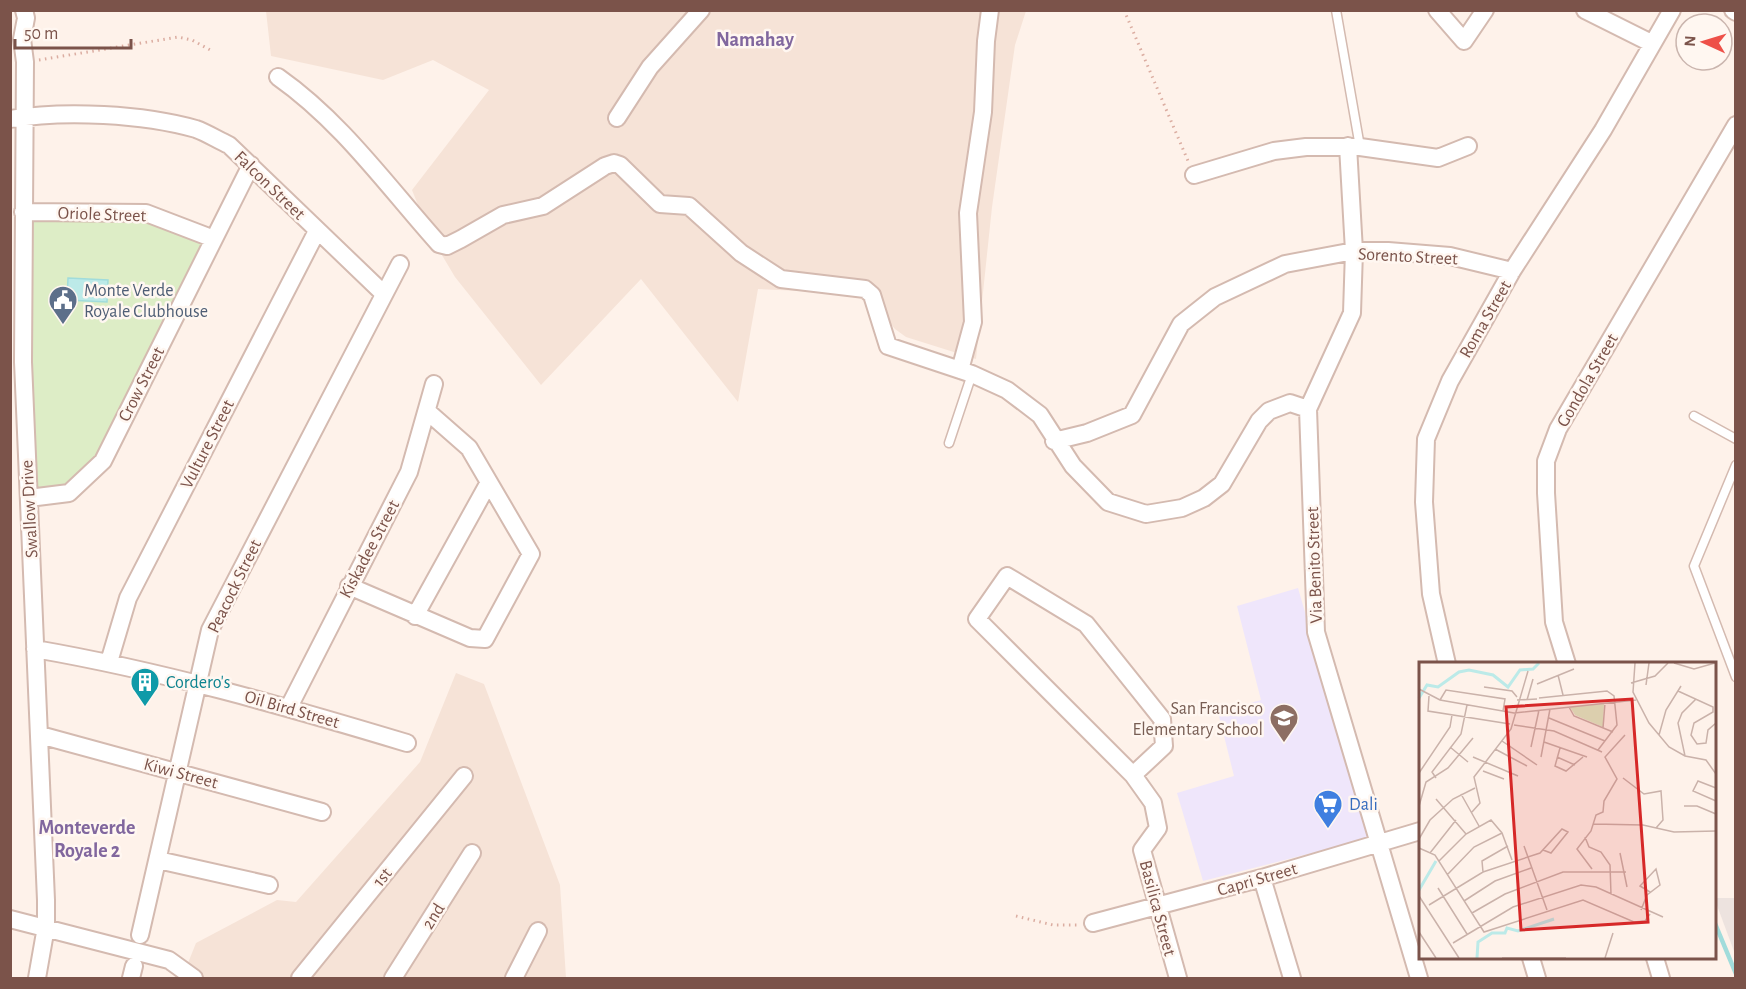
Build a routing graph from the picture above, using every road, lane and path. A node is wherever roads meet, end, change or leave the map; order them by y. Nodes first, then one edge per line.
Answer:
1 (24, 10) edge
2 (700, 10) edge
3 (990, 10) edge
4 (1124, 10) edge
5 (1336, 10) edge
6 (1437, 10) edge
7 (1485, 10) edge
8 (1585, 10) edge
9 (1672, 10) edge
10 (10, 23) edge
11 (22, 39) junction
12 (1651, 43) junction
13 (212, 51) dead end
14 (25, 62) junction
15 (278, 77) dead end
16 (18, 117) edge
17 (617, 118) dead end
18 (1736, 125) edge
19 (1354, 146) junction
20 (1468, 146) dead end
21 (251, 165) junction
22 (1194, 176) joint
23 (23, 212) junction
24 (317, 231) junction
25 (214, 239) junction
26 (1354, 251) junction
27 (400, 264) dead end
28 (1512, 271) junction
29 (384, 294) junction
30 (966, 372) junction
31 (434, 384) dead end
32 (1308, 409) junction
33 (428, 412) junction
34 (1694, 416) dead end
35 (1736, 439) edge
36 (1054, 441) junction
37 (949, 443) dead end
38 (1736, 465) edge
39 (488, 484) junction
40 (28, 498) junction
41 (349, 586) junction
42 (415, 616) junction
43 (35, 649) junction
44 (109, 662) junction
45 (1447, 662) edge
46 (1567, 662) edge
47 (1736, 677) edge
48 (197, 683) junction
49 (289, 707) junction
50 (39, 735) junction
51 (407, 742) dead end
52 (177, 772) junction
53 (1133, 775) junction
54 (464, 776) dead end
55 (322, 812) dead end
56 (1419, 831) edge
57 (1379, 844) junction
58 (472, 853) dead end
59 (158, 860) junction
60 (1262, 878) junction
61 (269, 885) dead end
62 (1157, 906) junction
63 (1016, 916) dead end
64 (10, 919) edge
65 (1093, 923) joint
66 (46, 927) junction
67 (538, 931) dead end
68 (140, 935) dead end
69 (1531, 959) edge
70 (1656, 959) edge
71 (37, 978) edge
72 (194, 978) edge
73 (300, 978) edge
74 (393, 978) edge
75 (514, 978) edge
76 (1178, 978) edge
77 (1292, 978) edge
78 (1419, 978) edge
79 (1536, 978) edge
80 (1661, 978) edge

1 - 11 street, Swallow Drive
2 - 17 street
3 - 30 street
4 - 22 path
5 - 19 lane
6 - 7 street
8 - 12 street
9 - 12 street, Roma Street
10 - 11 street, Swallow Drive
11 - 14 street, Swallow Drive
12 - 28 street, Roma Street
13 - 14 path
14 - 16 street, Swallow Drive
15 - 30 street
16 - 21 street, Falcon Street
16 - 23 street, Swallow Drive
18 - 46 street, Gondola Street
19 - 20 street
19 - 22 street
19 - 26 street, Via Benito Street
21 - 24 street, Falcon Street
21 - 25 street, Crow Street
23 - 25 street, Oriole Street
23 - 40 street, Swallow Drive
24 - 29 street, Falcon Street
24 - 44 street, Vulture Street
25 - 40 street, Crow Street
26 - 28 street, Sorento Street
26 - 32 street, Via Benito Street
26 - 36 street, Sorento Street
27 - 29 street, Peacock Street
28 - 45 street, Roma Street
29 - 48 street, Peacock Street
30 - 36 street
30 - 37 lane
31 - 33 street, Kiskadee Street
32 - 36 street
32 - 57 street, Via Benito Street
33 - 39 street
33 - 41 street, Kiskadee Street
34 - 35 lane
38 - 47 lane
39 - 42 street
39 - 42 street
40 - 43 street, Swallow Drive
41 - 42 street
41 - 49 street, Kiskadee Street
43 - 44 street, Oil Bird Street
43 - 50 street, Swallow Drive
44 - 48 street, Oil Bird Street
48 - 49 street, Oil Bird Street
48 - 52 street, Peacock Street
49 - 51 street, Oil Bird Street
50 - 52 street, Kiwi Street
50 - 66 street, Swallow Drive
52 - 55 street, Kiwi Street
52 - 59 street, Peacock Street
53 - 53 street
53 - 62 street, Basilica Street
54 - 73 street, 1st
56 - 57 street, Capri Street
57 - 60 street, Capri Street
57 - 78 street, Via Benito Street
58 - 74 street, 2nd
59 - 61 street
59 - 68 street, Peacock Street
60 - 62 street, Capri Street
60 - 77 street
62 - 65 street, Capri Street
62 - 76 street, Basilica Street
63 - 65 path
64 - 66 street
66 - 71 street, Swallow Drive
66 - 72 street
67 - 75 street
69 - 79 street
70 - 80 street

